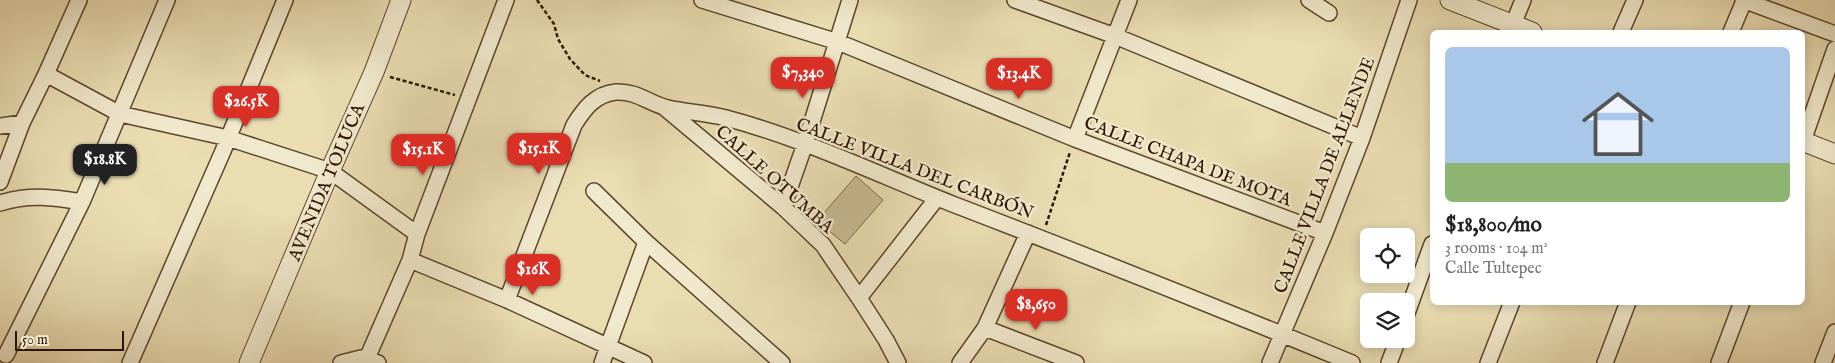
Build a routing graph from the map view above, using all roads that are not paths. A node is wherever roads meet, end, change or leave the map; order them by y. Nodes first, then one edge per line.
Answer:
1 (79, 0) edge
2 (167, 0) edge
3 (285, 0) edge
4 (401, 0) edge
5 (506, 0) edge
6 (702, 0) edge
7 (850, 0) edge
8 (1015, 0) edge
9 (1129, 0) edge
10 (1309, 0) edge
11 (1409, 0) edge
12 (1450, 0) edge
13 (1524, 0) edge
14 (1634, 0) edge
15 (1744, 0) edge
16 (1329, 13) dead end
17 (1512, 29) edge
18 (1622, 30) edge
19 (1732, 30) edge
20 (1835, 34) edge
21 (1115, 36) junction
22 (838, 42) junction
23 (1835, 49) edge
24 (46, 74) junction
25 (665, 108) junction
26 (120, 114) junction
27 (22, 123) junction
28 (0, 126) edge
29 (1805, 135) edge
30 (228, 138) junction
31 (1362, 138) junction
32 (1075, 139) junction
33 (1805, 142) edge
34 (805, 144) junction
35 (1835, 154) edge
36 (330, 171) junction
37 (0, 182) edge
38 (594, 191) dead end
39 (937, 198) junction
40 (82, 202) junction
41 (0, 203) edge
42 (783, 207) junction
43 (1325, 233) junction
44 (417, 234) junction
45 (1035, 235) junction
46 (646, 242) junction
47 (1430, 250) edge
48 (410, 260) junction
49 (1414, 293) edge
50 (860, 298) junction
51 (507, 300) junction
52 (1511, 305) edge
53 (1627, 305) edge
54 (1741, 305) edge
55 (985, 328) junction
56 (1835, 332) edge
57 (1282, 334) junction
58 (0, 341) edge
59 (608, 348) junction
60 (1395, 348) edge
61 (8, 359) edge
62 (370, 362) edge
63 (130, 363) edge
64 (249, 363) edge
65 (341, 363) edge
66 (602, 363) edge
67 (644, 363) edge
68 (782, 363) edge
69 (898, 363) edge
70 (960, 363) edge
71 (1076, 363) edge
72 (1270, 363) edge
73 (1352, 363) edge
74 (1389, 363) edge
75 (1488, 363) edge
76 (1605, 363) edge
77 (1719, 363) edge
78 (1823, 363) edge

1 - 24 street
2 - 26 street
3 - 30 street
4 - 36 street, AVENIDA TOLUCA
5 - 44 street
6 - 22 street, CALLE CHAPA DE MOTA
7 - 22 street
8 - 21 street
9 - 21 street
10 - 16 street
11 - 31 street, CALLE VILLA DE ALLENDE
12 - 17 street
13 - 17 street
14 - 18 street
15 - 19 street
15 - 20 street
21 - 31 street
21 - 32 street
22 - 32 street, CALLE CHAPA DE MOTA
22 - 34 street
23 - 29 street
24 - 26 street
24 - 27 street
25 - 34 street, CALLE VILLA DEL CARBÓN
25 - 42 street, CALLE OTUMBA
25 - 51 street, CALLE VILLA DEL CARBÓN
26 - 30 street
26 - 40 street
27 - 28 street
27 - 37 street
30 - 36 street
30 - 63 street
31 - 43 street, CALLE VILLA DE ALLENDE
32 - 43 street, CALLE CHAPA DE MOTA
33 - 35 street
34 - 39 street, CALLE VILLA DEL CARBÓN
34 - 42 street
36 - 44 street
36 - 64 street, AVENIDA TOLUCA
38 - 46 street
39 - 45 street, CALLE VILLA DEL CARBÓN
39 - 50 street
40 - 41 street
40 - 61 street
42 - 50 street, CALLE OTUMBA
43 - 57 street, CALLE VILLA DE ALLENDE
44 - 48 street
45 - 55 street
45 - 57 street, CALLE VILLA DEL CARBÓN
46 - 59 street
46 - 68 street
47 - 49 street
48 - 51 street
48 - 62 street
50 - 69 street, CALLE OTUMBA
51 - 59 street
52 - 75 street
53 - 76 street
54 - 77 street
55 - 70 street
55 - 71 street
56 - 78 street
57 - 72 street, CALLE VILLA DE ALLENDE
57 - 73 street, CALLE VILLA DEL CARBÓN
58 - 61 street
59 - 66 street
59 - 67 street
60 - 74 street
62 - 65 street

